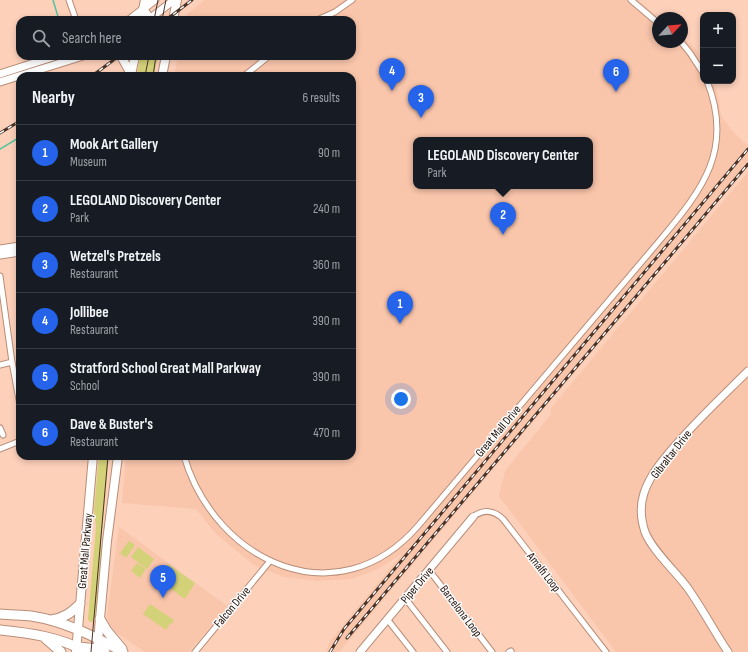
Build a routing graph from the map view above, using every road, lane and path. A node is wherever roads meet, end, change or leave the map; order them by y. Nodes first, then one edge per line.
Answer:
1 (69, 0) edge
2 (145, 0) edge
3 (155, 0) edge
4 (175, 0) edge
5 (352, 0) edge
6 (631, 0) edge
7 (143, 9) junction
8 (75, 16) edge
9 (134, 16) edge
10 (146, 16) edge
11 (153, 16) edge
12 (173, 16) edge
13 (326, 16) edge
14 (652, 17) edge
15 (686, 48) edge
16 (43, 60) edge
17 (71, 60) edge
18 (123, 60) edge
19 (134, 60) edge
20 (165, 60) edge
21 (264, 60) edge
22 (24, 66) junction
23 (700, 68) edge
24 (26, 72) edge
25 (33, 72) edge
26 (129, 72) edge
27 (132, 72) edge
28 (163, 72) edge
29 (249, 72) edge
30 (0, 74) edge
31 (16, 77) edge
32 (0, 82) edge
33 (708, 84) edge
34 (16, 247) edge
35 (0, 249) edge
36 (16, 253) edge
37 (0, 255) edge
38 (0, 276) edge
39 (12, 362) junction
40 (0, 365) edge
41 (748, 371) edge
42 (16, 384) edge
43 (0, 428) edge
44 (3, 435) dead end
45 (16, 443) edge
46 (0, 449) edge
47 (93, 460) edge
48 (117, 460) edge
49 (185, 460) edge
50 (473, 517) joint
51 (270, 562) junction
52 (429, 570) junction
53 (405, 598) junction
54 (80, 604) junction
55 (0, 614) edge
56 (100, 619) junction
57 (388, 619) junction
58 (49, 621) junction
59 (78, 628) junction
60 (0, 630) edge
61 (44, 637) junction
62 (98, 638) junction
63 (77, 649) edge
64 (100, 651) edge
65 (61, 652) edge
66 (86, 652) edge
67 (123, 652) edge
68 (195, 652) edge
69 (360, 652) edge
70 (413, 652) edge
71 (447, 652) edge
72 (492, 652) edge
73 (606, 652) edge
74 (728, 652) edge

1 - 8 street
2 - 7 main road
3 - 7 street
4 - 11 street
4 - 12 main road
5 - 13 street
6 - 14 street
7 - 9 street
7 - 10 main road
15 - 23 street
16 - 22 street
17 - 25 street
18 - 26 main road
19 - 27 main road
20 - 28 main road
21 - 29 street
22 - 24 street
22 - 30 street
31 - 32 street
33 - 51 street, Great Mall Drive
34 - 35 street
36 - 37 street
38 - 39 street
39 - 40 street
39 - 42 street
41 - 74 street, Gibraltar Drive
43 - 44 street
45 - 46 street
47 - 54 main road, Great Mall Parkway
48 - 56 main road, Great Mall Parkway
49 - 51 street, Great Mall Drive
50 - 52 street, Piper Drive
50 - 73 street, Amalfi Loop
51 - 68 street, Falcon Drive
52 - 53 street, Piper Drive
52 - 72 street, Barcelona Loop
53 - 57 street, Piper Drive
53 - 71 street
54 - 58 highway
54 - 59 main road, Great Mall Parkway
55 - 58 highway
56 - 62 main road, Great Mall Parkway
56 - 67 highway
57 - 69 street, Piper Drive
57 - 70 street
58 - 59 highway
59 - 62 highway
59 - 63 main road, Great Mall Parkway
60 - 61 highway
61 - 63 highway
61 - 65 highway
62 - 64 main road, Great Mall Parkway
62 - 67 highway
63 - 64 highway
63 - 66 highway

